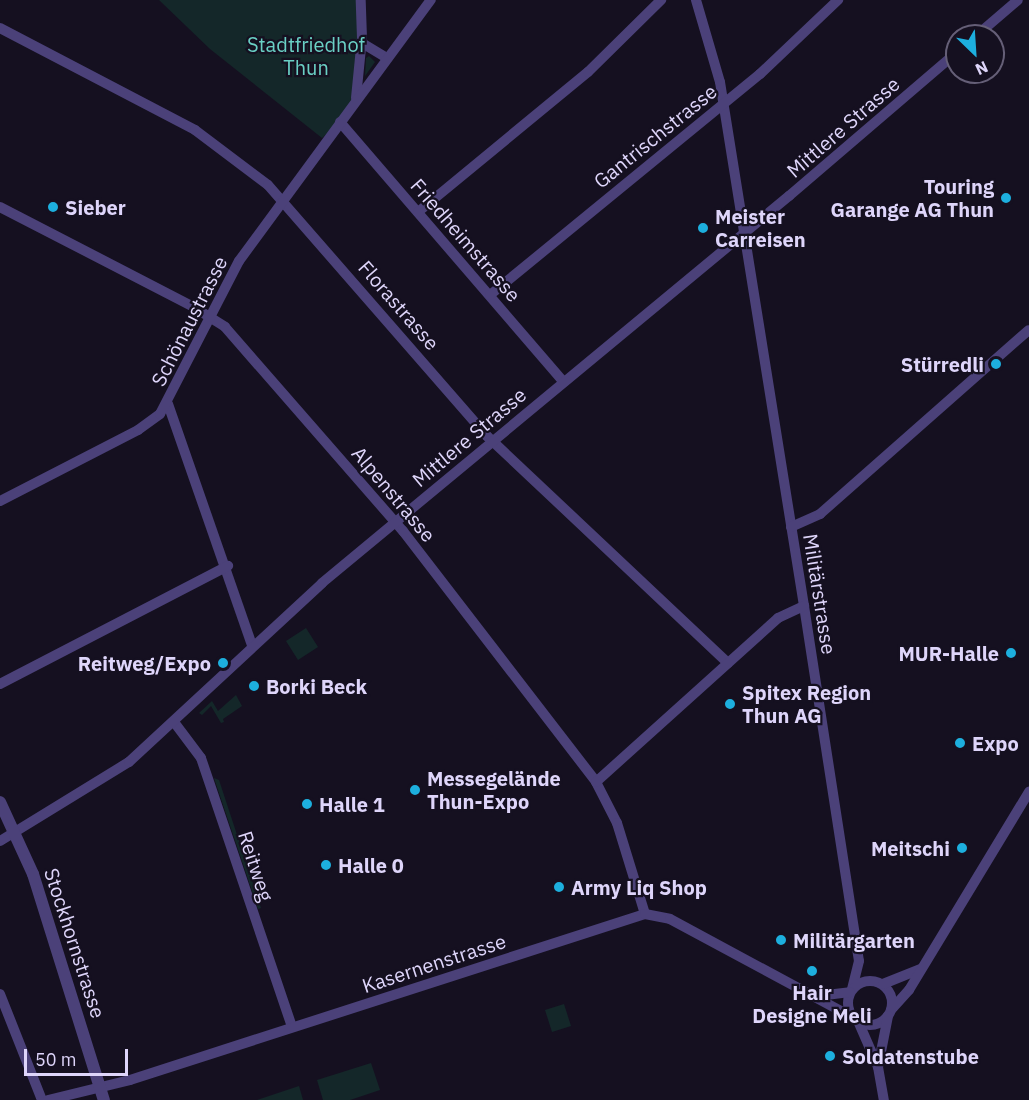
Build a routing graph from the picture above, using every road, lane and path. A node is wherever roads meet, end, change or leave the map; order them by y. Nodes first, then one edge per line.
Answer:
1 (361, 0) edge
2 (431, 0) edge
3 (661, 0) edge
4 (696, 0) edge
5 (838, 0) edge
6 (1018, 0) edge
7 (990, 24) edge
8 (0, 28) edge
9 (362, 43) junction
10 (387, 58) junction
11 (945, 62) edge
12 (356, 98) junction
13 (723, 104) junction
14 (340, 122) junction
15 (284, 200) junction
16 (0, 207) edge
17 (418, 212) junction
18 (745, 233) junction
19 (490, 295) junction
20 (208, 314) junction
21 (1029, 330) edge
22 (564, 382) junction
23 (168, 404) junction
24 (493, 441) junction
25 (0, 501) edge
26 (395, 522) junction
27 (791, 527) junction
28 (228, 566) junction
29 (804, 606) junction
30 (252, 645) junction
31 (728, 663) junction
32 (0, 684) edge
33 (174, 723) junction
34 (596, 782) junction
35 (1029, 792) edge
36 (0, 802) edge
37 (16, 833) junction
38 (0, 841) edge
39 (645, 914) junction
40 (860, 961) junction
41 (920, 969) junction
42 (879, 983) junction
43 (851, 990) junction
44 (0, 994) edge
45 (818, 996) junction
46 (889, 1013) junction
47 (855, 1019) junction
48 (292, 1027) junction
49 (878, 1067) junction
50 (99, 1086) junction
51 (42, 1100) edge
52 (48, 1100) edge
53 (104, 1100) edge
54 (884, 1100) edge

1 - 9 street, Schönaustrasse
2 - 10 street
3 - 17 street
4 - 13 street, Militärstrasse
5 - 13 street, Gantrischstrasse
6 - 7 street
8 - 15 street, Florastrasse
9 - 10 street
9 - 12 street, Schönaustrasse
10 - 12 street
11 - 18 street, Mittlere Strasse
12 - 14 street, Schönaustrasse
13 - 18 street, Militärstrasse
13 - 19 street, Gantrischstrasse
14 - 15 street, Schönaustrasse
14 - 17 street, Friedheimstrasse
15 - 20 street, Schönaustrasse
15 - 24 street, Florastrasse
16 - 20 street, Alpenstrasse
17 - 19 street, Friedheimstrasse
18 - 22 street, Mittlere Strasse
18 - 27 street, Militärstrasse
19 - 22 street, Friedheimstrasse
20 - 23 street, Schönaustrasse
20 - 26 street, Alpenstrasse
21 - 27 street
22 - 24 street, Mittlere Strasse
23 - 25 street
23 - 28 street, Schönaustrasse
24 - 26 street, Mittlere Strasse
24 - 31 street, Florastrasse
26 - 30 street, Mittlere Strasse
26 - 34 street, Alpenstrasse
27 - 29 street, Militärstrasse
28 - 30 street, Schönaustrasse
28 - 32 street
29 - 31 street
29 - 40 street, Militärstrasse
30 - 33 street, Mittlere Strasse
31 - 34 street
33 - 37 street, Mittlere Strasse
33 - 48 street, Reitweg
34 - 39 street, Alpenstrasse
35 - 41 street
36 - 37 street, Stockhornstrasse
37 - 38 street, Mittlere Strasse
37 - 50 street, Stockhornstrasse
39 - 45 street
39 - 48 street, Kasernenstrasse
40 - 42 street, Militärstrasse
40 - 43 street, Militärstrasse
41 - 42 street
41 - 46 street
42 - 43 street
42 - 46 street
43 - 45 street
43 - 47 street
44 - 51 street
45 - 47 street
46 - 47 street
46 - 49 street
47 - 49 street
48 - 50 street, Kasernenstrasse
49 - 54 street
50 - 52 street, Kasernenstrasse
50 - 53 street, Stockhornstrasse

